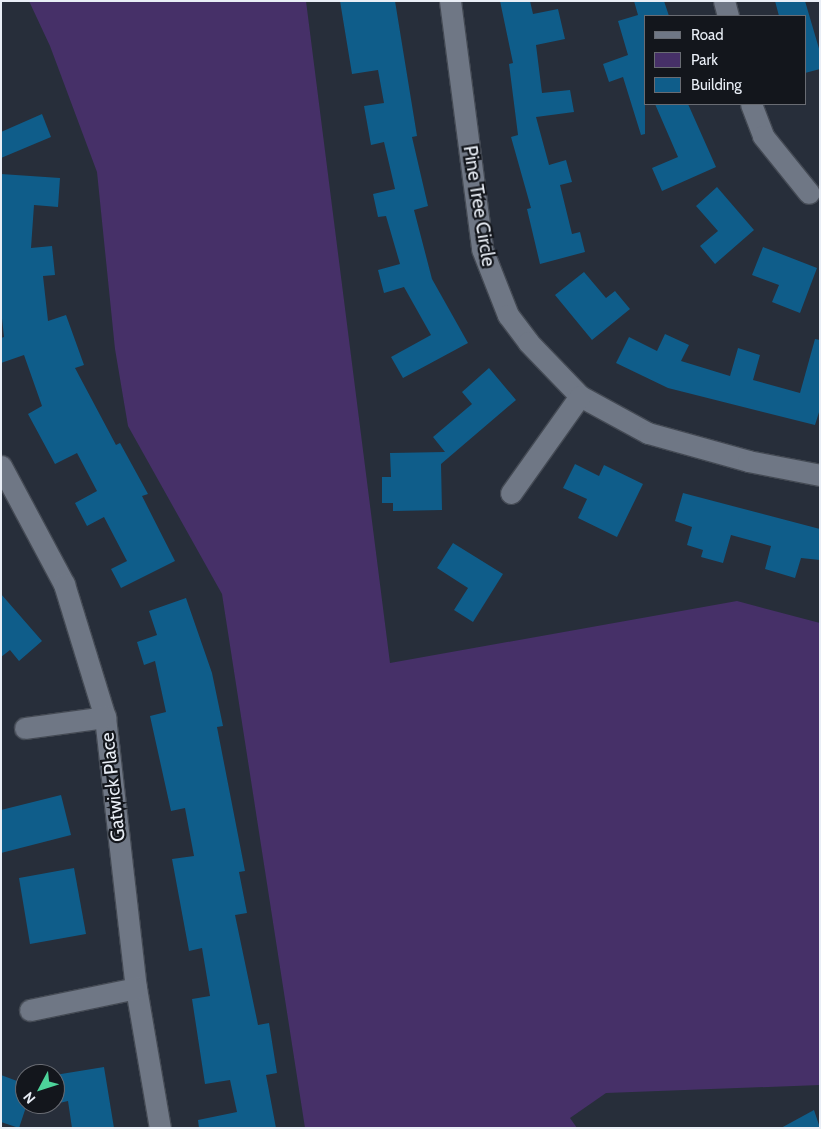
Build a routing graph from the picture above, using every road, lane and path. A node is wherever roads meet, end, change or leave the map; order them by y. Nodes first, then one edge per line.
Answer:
1 (450, 1) edge
2 (724, 1) edge
3 (728, 15) edge
4 (751, 105) edge
5 (809, 193) dead end
6 (580, 396) junction
7 (1, 466) edge
8 (820, 475) edge
9 (511, 493) dead end
10 (105, 717) junction
11 (25, 728) dead end
12 (136, 988) junction
13 (30, 1010) dead end
14 (160, 1128) edge

1 - 6 street, Pine Tree Circle
2 - 3 street
4 - 5 street
6 - 8 street, Pine Tree Circle
6 - 9 street
7 - 10 street, Gatwick Place
10 - 11 street
10 - 12 street, Gatwick Place
12 - 13 street
12 - 14 street, Gatwick Place

